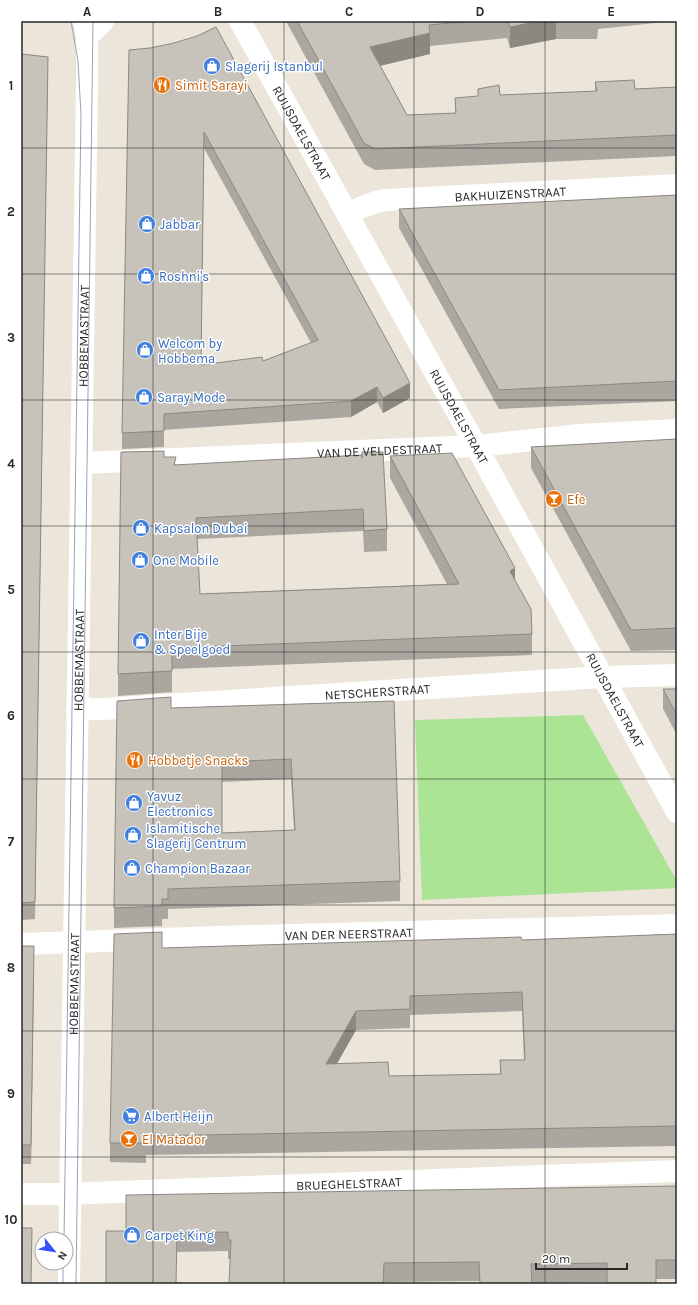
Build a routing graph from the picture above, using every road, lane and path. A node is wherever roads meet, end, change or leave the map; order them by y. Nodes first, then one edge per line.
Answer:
1 (103, 21) edge
2 (240, 21) edge
3 (81, 26) edge
4 (677, 185) edge
5 (347, 214) junction
6 (677, 430) edge
7 (476, 446) junction
8 (82, 463) junction
9 (677, 675) edge
10 (602, 677) junction
11 (77, 709) junction
12 (677, 812) edge
13 (677, 925) edge
14 (74, 942) junction
15 (21, 944) edge
16 (677, 1171) edge
17 (21, 1194) edge
18 (70, 1194) junction
19 (69, 1284) edge

1 - 3 street
2 - 5 street, RUIJSDAELSTRAAT
3 - 8 street, HOBBEMASTRAAT
4 - 5 street, BAKHUIZENSTRAAT
5 - 7 street, RUIJSDAELSTRAAT
6 - 7 street, VAN DE VELDESTRAAT
7 - 8 street, VAN DE VELDESTRAAT
7 - 10 street, RUIJSDAELSTRAAT
8 - 11 street, HOBBEMASTRAAT
9 - 10 street, NETSCHERSTRAAT
10 - 11 street, NETSCHERSTRAAT
10 - 12 street, RUIJSDAELSTRAAT
11 - 14 street, HOBBEMASTRAAT
13 - 14 street, VAN DER NEERSTRAAT
14 - 15 street, VAN DER NEERSTRAAT
14 - 18 street, HOBBEMASTRAAT
16 - 18 street, BRUEGHELSTRAAT
17 - 18 street, BRUEGHELSTRAAT
18 - 19 street, HOBBEMASTRAAT

